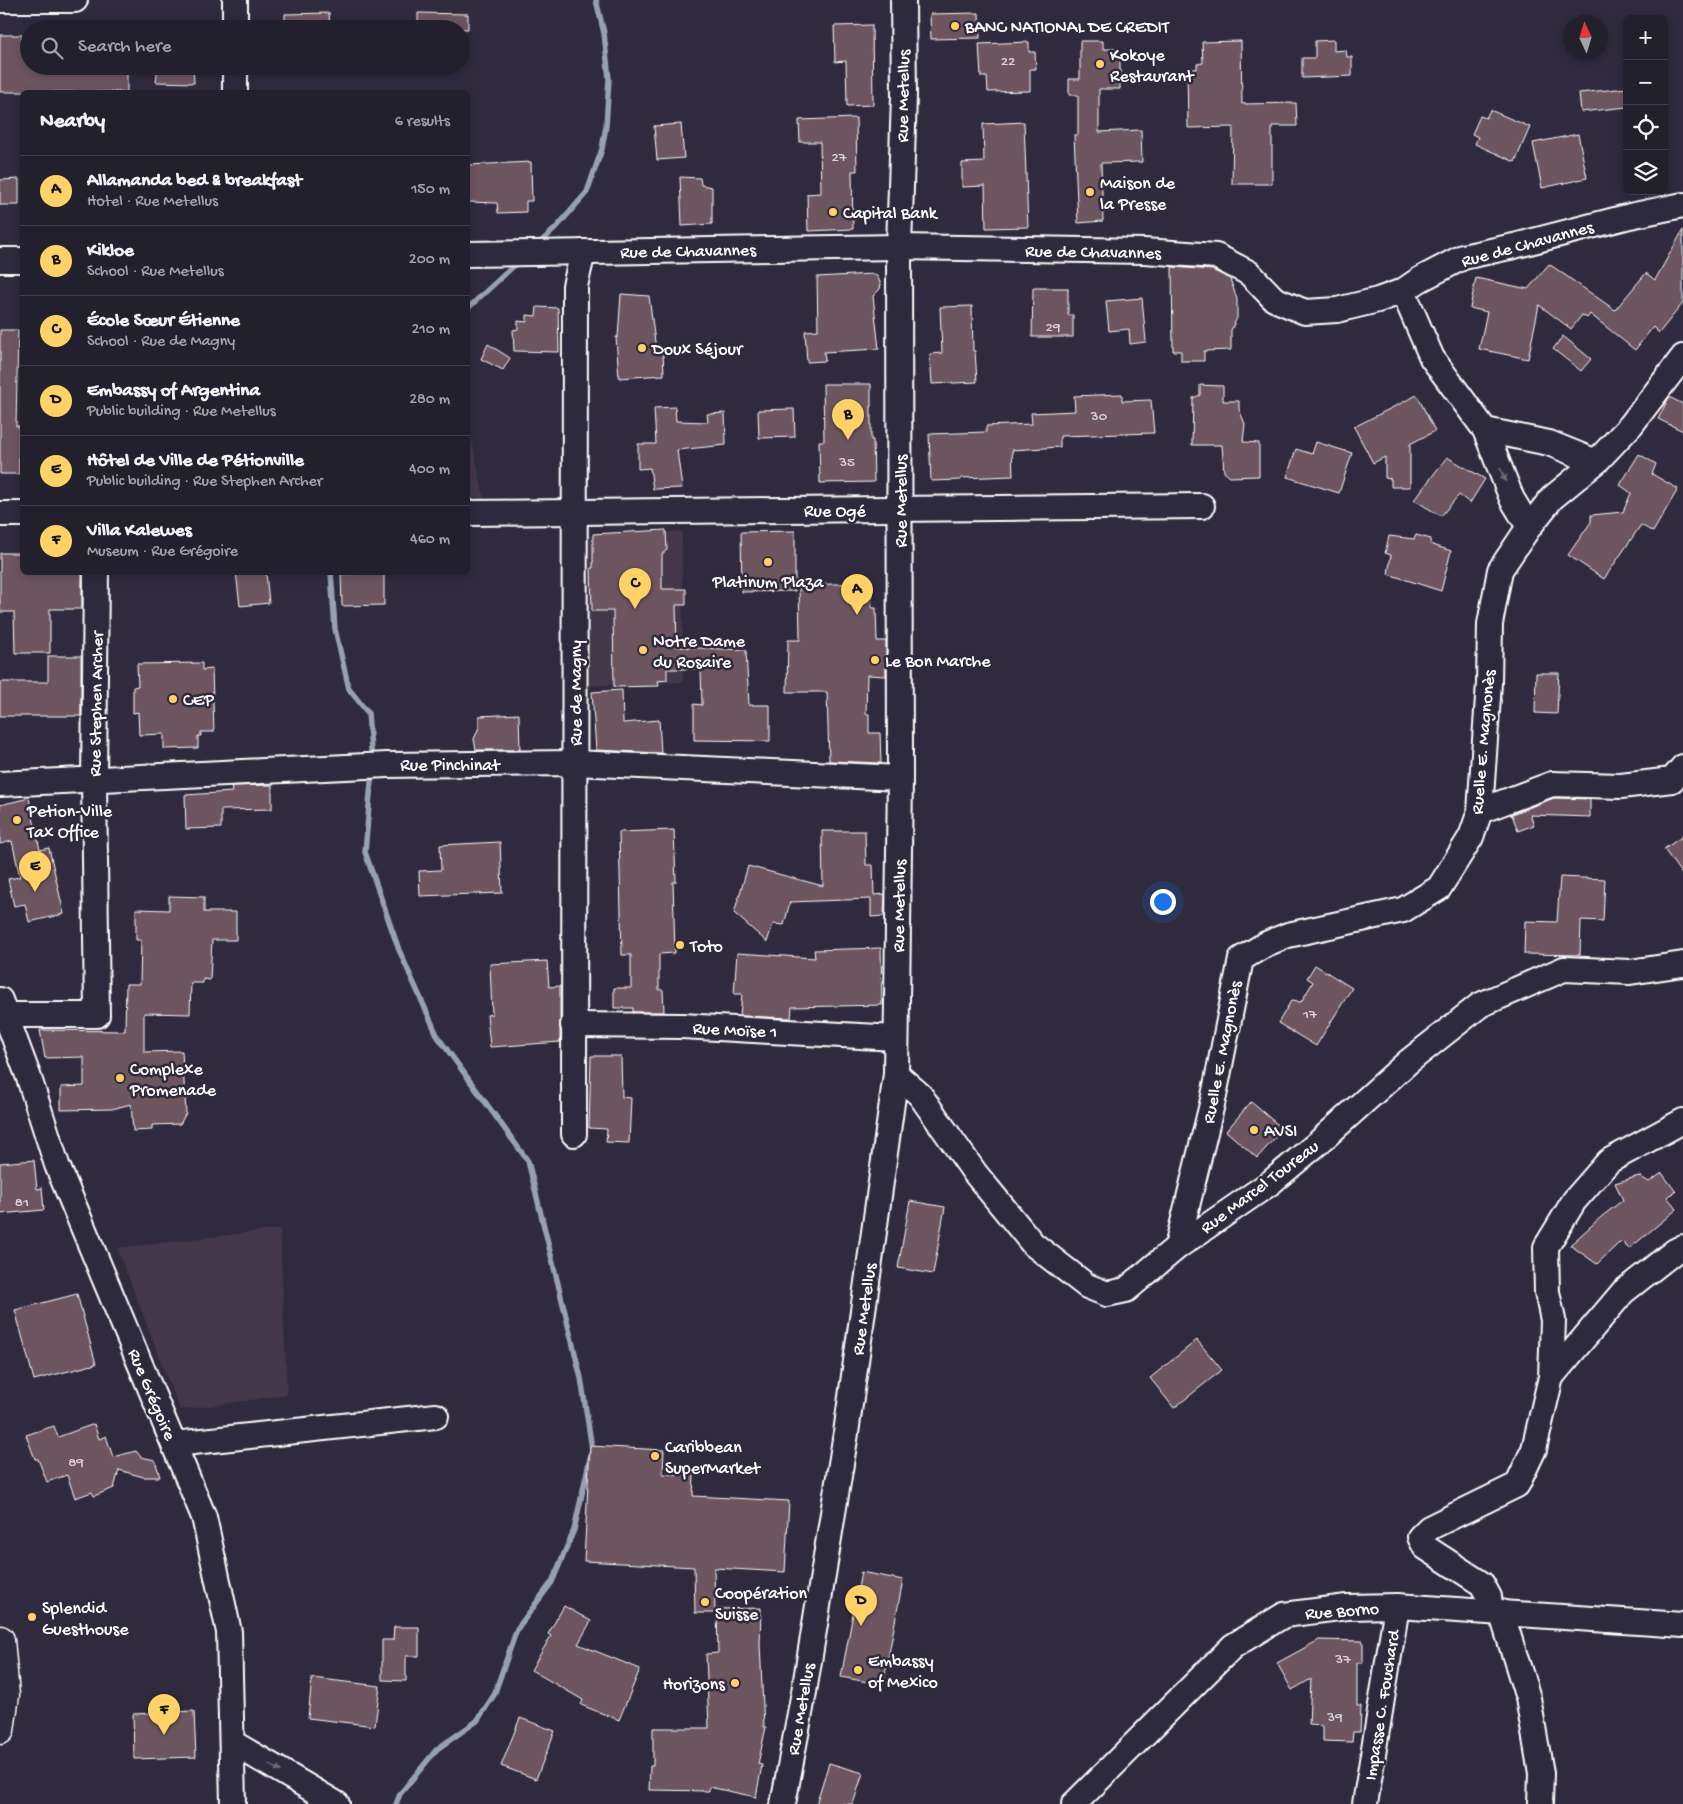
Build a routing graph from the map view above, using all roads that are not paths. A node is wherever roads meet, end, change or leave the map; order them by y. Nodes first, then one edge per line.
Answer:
1 (0, 0) edge
2 (75, 0) edge
3 (235, 0) edge
4 (903, 0) edge
5 (235, 20) edge
6 (235, 75) edge
7 (235, 90) edge
8 (1683, 205) edge
9 (899, 247) junction
10 (583, 252) junction
11 (470, 254) edge
12 (0, 260) edge
13 (20, 260) edge
14 (1403, 291) junction
15 (1683, 358) edge
16 (1485, 430) junction
17 (1596, 462) junction
18 (1202, 506) dead end
19 (900, 509) junction
20 (470, 512) edge
21 (576, 512) junction
22 (0, 514) edge
23 (20, 514) edge
24 (1529, 527) junction
25 (96, 575) edge
26 (574, 764) junction
27 (1683, 767) edge
28 (900, 778) junction
29 (94, 780) junction
30 (0, 784) edge
31 (1480, 811) junction
32 (1683, 964) edge
33 (3, 1008) edge
34 (573, 1025) junction
35 (896, 1038) junction
36 (896, 1074) junction
37 (1683, 1121) edge
38 (574, 1134) dead end
39 (1177, 1247) junction
40 (1683, 1247) edge
41 (1551, 1377) junction
42 (436, 1416) dead end
43 (174, 1444) junction
44 (1397, 1606) junction
45 (1496, 1612) junction
46 (1683, 1625) edge
47 (0, 1640) edge
48 (0, 1730) edge
49 (233, 1743) junction
50 (233, 1804) edge
51 (337, 1804) edge
52 (783, 1804) edge
53 (1074, 1804) edge
54 (1366, 1804) edge
55 (1540, 1804) edge

1 - 2 street
3 - 5 street
4 - 9 street, Rue Metellus
6 - 7 street
8 - 14 street, Rue de Chavannes
9 - 10 street, Rue de Chavannes
9 - 14 street, Rue de Chavannes
9 - 19 street, Rue Metellus
10 - 11 street, Rue de Chavannes
10 - 21 street, Rue de Magny
12 - 13 street
14 - 16 street
15 - 17 street, Ruelle E. Magnonès
16 - 17 street
16 -> 24 street
17 - 24 street, Ruelle E. Magnonès
18 - 19 street, Rue Ogé
19 - 21 street, Rue Ogé
19 - 28 street, Rue Metellus
20 - 21 street, Rue Ogé
21 - 26 street, Rue de Magny
22 - 23 street
24 - 31 street, Ruelle E. Magnonès
25 - 29 street, Rue Stephen Archer
26 - 28 street, Rue Pinchinat
26 - 29 street, Rue Pinchinat
26 - 34 street, Rue de Magny
27 - 31 street
28 - 35 street, Rue Metellus
29 - 30 street, Rue Pinchinat
29 - 33 street, Rue Stephen Archer
31 - 39 street, Ruelle E. Magnonès
32 - 39 street, Rue Marcel Toureau
33 - 43 street, Rue Grégoire
34 - 35 street, Rue Moïse 1
34 - 38 street, Rue de Magny
35 - 36 street, Rue Metellus
36 - 39 street, Rue Marcel Toureau
36 - 52 street, Rue Metellus
37 - 41 street
40 - 41 street
41 - 45 street
42 - 43 street
43 - 49 street, Rue Grégoire
44 - 45 street, Rue Borno
44 - 53 street, Rue Borno
44 - 54 street, Impasse C. Fouchard
45 - 46 street, Rue Borno
45 - 55 street
47 - 48 main road
49 - 50 street, Rue Grégoire
49 -> 51 street

